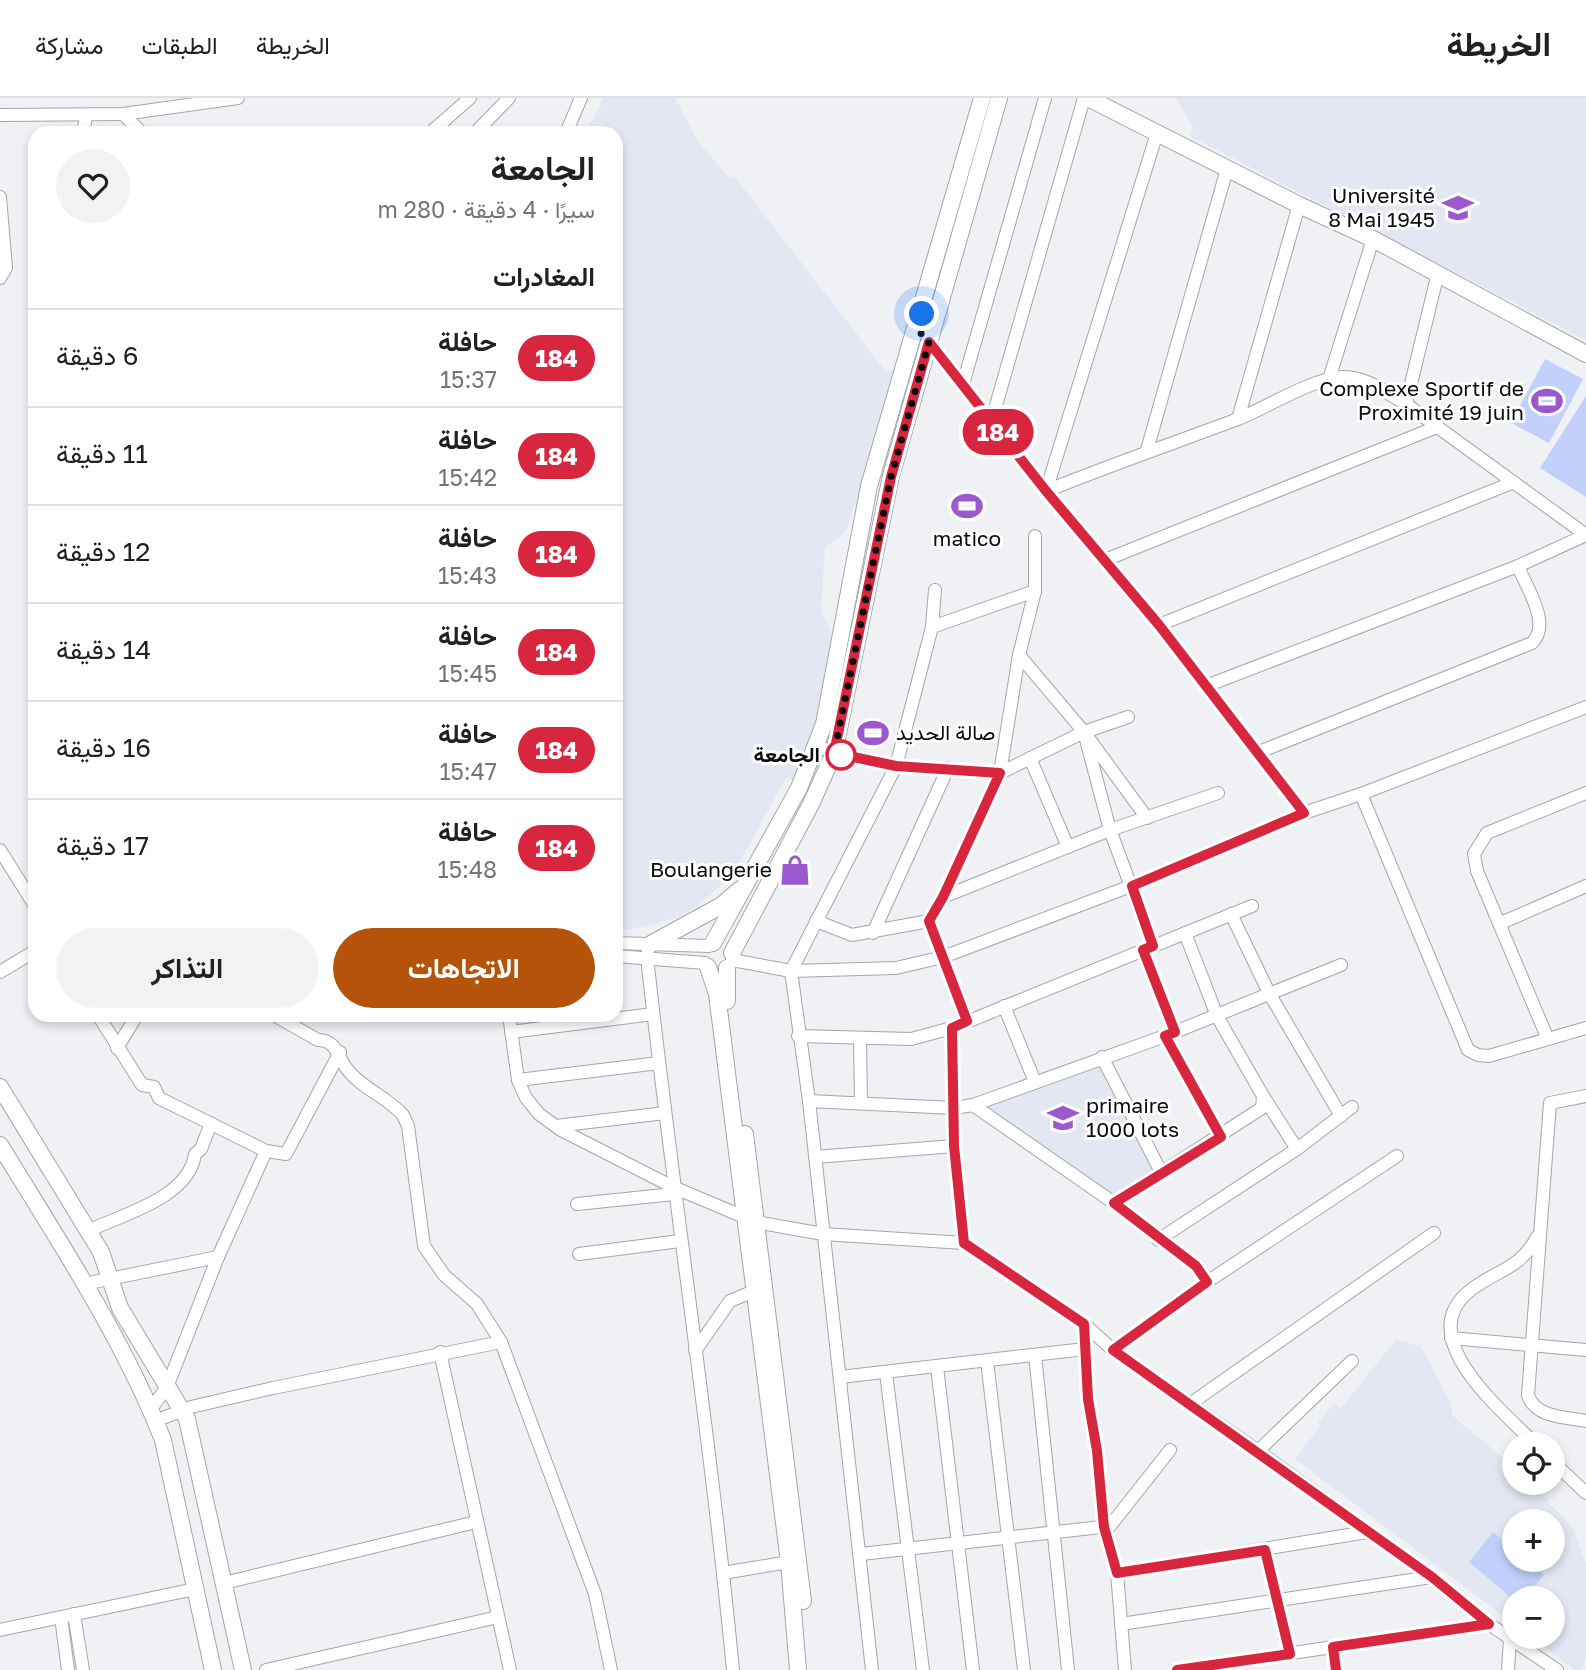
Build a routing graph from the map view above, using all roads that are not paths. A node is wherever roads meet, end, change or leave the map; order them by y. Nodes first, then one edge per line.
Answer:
1 (237, 98) edge
2 (470, 98) edge
3 (509, 98) edge
4 (581, 98) edge
5 (982, 98) edge
6 (999, 98) edge
7 (1045, 98) edge
8 (1086, 98) edge
9 (123, 114) junction
10 (0, 115) edge
11 (86, 117) junction
12 (84, 126) edge
13 (135, 126) edge
14 (438, 126) edge
15 (482, 126) edge
16 (569, 126) edge
17 (1157, 133) junction
18 (1227, 169) junction
19 (0, 197) edge
20 (1299, 205) junction
21 (1373, 239) junction
22 (1438, 273) junction
23 (0, 278) edge
24 (917, 329) junction
25 (929, 342) junction
26 (1586, 354) edge
27 (1329, 379) junction
28 (962, 384) junction
29 (1406, 404) junction
30 (1238, 419) junction
31 (991, 423) junction
32 (1437, 427) junction
33 (1147, 450) junction
34 (1514, 482) junction
35 (1046, 491) junction
36 (1035, 536) dead end
37 (1105, 559) junction
38 (1518, 566) junction
39 (934, 590) dead end
40 (1035, 591) junction
41 (1159, 625) junction
42 (932, 627) junction
43 (1019, 655) junction
44 (1206, 686) junction
45 (1586, 707) edge
46 (1128, 717) dead end
47 (1084, 732) junction
48 (816, 747) junction
49 (1259, 752) junction
50 (834, 753) junction
51 (1030, 758) junction
52 (896, 766) junction
53 (948, 768) junction
54 (1000, 773) junction
55 (1218, 793) dead end
56 (1586, 793) edge
57 (1361, 794) junction
58 (1304, 813) junction
59 (1147, 818) junction
60 (1110, 830) junction
61 (1068, 847) junction
62 (0, 850) edge
63 (748, 881) junction
64 (1132, 886) junction
65 (1586, 886) edge
66 (28, 895) edge
67 (943, 897) junction
68 (1252, 906) dead end
69 (1231, 915) junction
70 (816, 921) junction
71 (929, 921) junction
72 (1501, 923) junction
73 (873, 933) junction
74 (1185, 933) junction
75 (711, 944) junction
76 (623, 945) edge
77 (1148, 948) junction
78 (648, 951) junction
79 (28, 955) edge
80 (623, 955) edge
81 (943, 957) junction
82 (730, 960) junction
83 (707, 965) junction
84 (1341, 965) dead end
85 (791, 971) junction
86 (0, 972) edge
87 (1269, 993) junction
88 (1004, 1006) junction
89 (653, 1014) junction
90 (1217, 1016) junction
91 (623, 1018) edge
92 (967, 1021) junction
93 (102, 1022) edge
94 (133, 1022) edge
95 (286, 1022) edge
96 (510, 1022) edge
97 (590, 1022) edge
98 (952, 1028) junction
99 (1586, 1028) edge
100 (511, 1032) junction
101 (1170, 1034) junction
102 (798, 1036) junction
103 (1547, 1037) junction
104 (860, 1038) junction
105 (117, 1048) junction
106 (340, 1052) junction
107 (1101, 1057) junction
108 (659, 1063) junction
109 (518, 1080) junction
110 (1035, 1082) junction
111 (0, 1087) edge
112 (1263, 1096) junction
113 (1586, 1096) edge
114 (809, 1101) junction
115 (860, 1103) junction
116 (973, 1105) junction
117 (1352, 1107) dead end
118 (954, 1108) junction
119 (665, 1113) junction
120 (1341, 1116) junction
121 (211, 1124) junction
122 (556, 1126) junction
123 (1221, 1137) junction
124 (0, 1145) edge
125 (954, 1146) junction
126 (1297, 1149) junction
127 (267, 1151) junction
128 (815, 1157) junction
129 (1397, 1157) dead end
130 (1163, 1174) junction
131 (674, 1190) junction
132 (577, 1203) dead end
133 (1114, 1203) junction
134 (750, 1220) junction
135 (88, 1231) junction
136 (1434, 1233) dead end
137 (823, 1234) junction
138 (1539, 1234) junction
139 (1158, 1240) junction
140 (681, 1241) junction
141 (964, 1243) junction
142 (579, 1254) dead end
143 (218, 1257) junction
144 (109, 1277) junction
145 (1207, 1282) junction
146 (84, 1284) junction
147 (754, 1291) junction
148 (1084, 1324) junction
149 (1451, 1338) junction
150 (501, 1342) junction
151 (1531, 1345) junction
152 (1085, 1349) junction
153 (1113, 1350) junction
154 (1586, 1350) edge
155 (695, 1351) junction
156 (440, 1352) junction
157 (1035, 1355) junction
158 (987, 1361) junction
159 (1352, 1361) dead end
160 (937, 1367) junction
161 (886, 1373) junction
162 (839, 1377) junction
163 (167, 1387) junction
164 (1190, 1404) junction
165 (181, 1411) junction
166 (153, 1415) junction
167 (1586, 1421) edge
168 (1523, 1432) edge
169 (1170, 1450) dead end
170 (1258, 1451) junction
171 (1565, 1473) edge
172 (1586, 1493) edge
173 (476, 1522) junction
174 (1104, 1527) junction
175 (1055, 1531) junction
176 (1367, 1532) junction
177 (1007, 1538) junction
178 (959, 1543) junction
179 (910, 1548) junction
180 (1265, 1550) junction
181 (861, 1554) junction
182 (789, 1562) junction
183 (723, 1573) junction
184 (1117, 1573) junction
185 (1432, 1577) junction
186 (224, 1583) junction
187 (195, 1589) junction
188 (1277, 1601) junction
189 (74, 1614) junction
190 (61, 1617) junction
191 (498, 1617) junction
192 (1121, 1624) junction
193 (1489, 1624) junction
194 (0, 1630) edge
195 (1502, 1632) edge
196 (1333, 1647) junction
197 (1509, 1649) edge
198 (1527, 1649) edge
199 (1290, 1654) junction
200 (68, 1670) edge
201 (82, 1670) edge
202 (213, 1670) edge
203 (243, 1670) edge
204 (267, 1670) edge
205 (510, 1670) edge
206 (611, 1670) edge
207 (733, 1670) edge
208 (798, 1670) edge
209 (808, 1670) edge
210 (872, 1670) edge
211 (923, 1670) edge
212 (973, 1670) edge
213 (1024, 1670) edge
214 (1068, 1670) edge
215 (1125, 1670) edge
216 (1177, 1670) edge
217 (1336, 1670) edge
218 (1508, 1670) edge
219 (1557, 1670) edge

1 - 9 street
2 - 14 street
3 - 15 street
4 - 16 street
5 - 24 street
6 - 25 street
7 - 28 street
8 - 17 street
8 - 31 street
9 - 11 street
9 - 13 street
10 - 11 street
11 - 12 street
17 - 18 street
17 - 35 street
18 - 20 street
18 - 33 street
19 - 23 street
20 - 21 street
20 - 30 street
21 - 22 street
21 - 27 street
22 - 26 street
22 - 29 street
24 - 25 street
24 - 48 street
25 - 28 street
25 - 50 street
27 - 29 street
27 - 30 street
28 - 31 street
29 - 32 street
30 - 33 street
31 - 35 street
32 - 34 street
32 - 37 street
33 - 35 street
34 - 38 street
34 - 41 street
35 - 37 street
36 - 40 street
37 - 41 street
38 - 44 street
38 - 49 street
39 - 42 street
40 - 42 street
40 - 43 street
41 - 44 street
42 - 52 street
43 - 47 street
43 - 54 street
44 - 49 street
45 - 57 street
46 - 47 street
47 - 51 street
47 - 59 street
47 - 60 street
48 - 50 street
48 - 63 street
49 - 58 street
50 - 52 street
50 - 82 street
51 - 54 street
51 - 61 street
52 - 53 street
52 - 70 street
53 - 54 street
53 - 73 street
54 - 67 street
55 - 59 street
56 - 72 street
57 - 58 street
57 - 103 street
58 - 64 street
59 - 60 street
60 - 61 street
60 - 64 street
61 - 67 street
62 - 66 street
63 - 75 street
63 - 78 street
64 - 77 street
64 - 81 street
65 - 72 street
67 - 71 street
68 - 69 street
69 - 74 street
69 - 87 street
70 - 73 street
70 - 85 street
71 - 73 street
71 - 81 street
72 - 103 street
74 - 77 street
74 - 90 street
75 - 78 street
75 - 82 street
75 - 83 street
76 - 78 street
77 - 88 street
77 - 101 street
78 - 80 street
78 - 83 street
78 - 89 street
79 - 86 street
81 - 85 street
81 - 92 street
82 - 83 street
82 - 85 street
82 - 134 street
83 - 134 street
84 - 87 street
85 - 102 street
87 - 90 street
87 - 120 street
88 - 92 street
88 - 110 street
89 - 91 street
89 - 108 street
90 - 101 street
90 - 112 street
92 - 98 street
93 - 105 street
94 - 105 street
95 - 106 street
96 - 100 street
97 - 100 street
98 - 104 street
98 - 118 street
99 - 103 street
100 - 109 street
101 - 107 street
101 - 123 street
102 - 104 street
102 - 114 street
104 - 115 street
105 - 121 street
106 - 127 street
106 - 150 street
107 - 110 street
107 - 130 street
108 - 109 street
108 - 119 street
109 - 122 street
110 - 116 street
111 - 135 street
112 - 123 street
112 - 126 street
113 - 138 street
114 - 115 street
114 - 128 street
115 - 118 street
116 - 118 street
116 - 133 street
117 - 120 street
118 - 125 street
119 - 122 street
119 - 131 street
120 - 126 street
121 - 127 street
121 - 135 street
122 - 131 street
123 - 130 street
124 - 146 street
125 - 128 street
125 - 141 street
126 - 139 street
127 - 143 street
128 - 137 street
129 - 145 street
130 - 133 street
131 - 132 street
131 - 134 street
131 - 140 street
133 - 139 street
134 - 137 street
134 - 147 street
134 - 209 street
135 - 144 street
136 - 164 street
137 - 141 street
137 - 162 street
138 - 149 street
138 - 151 street
139 - 145 street
140 - 142 street
140 - 155 street
141 - 148 street
143 - 144 street
143 - 163 street
144 - 146 street
144 - 163 street
145 - 153 street
146 - 166 street
147 - 155 street
147 - 182 street
148 - 152 street
148 - 153 street
149 - 151 street
149 - 168 street
150 - 156 street
150 - 206 street
151 - 154 street
151 - 167 street
152 - 157 street
152 - 174 street
153 - 164 street
155 - 183 street
156 - 165 street
156 - 173 street
157 - 158 street
157 - 175 street
158 - 160 street
158 - 177 street
159 - 170 street
160 - 161 street
160 - 178 street
161 - 162 street
161 - 179 street
162 - 181 street
163 - 165 street
163 - 166 street
164 - 170 street
165 - 166 street
165 - 186 street
166 - 187 street
169 - 174 street
170 - 176 street
171 - 172 street
173 - 186 street
173 - 191 street
174 - 175 street
174 - 184 street
175 - 177 street
175 - 214 street
176 - 180 street
176 - 185 street
177 - 178 street
177 - 213 street
178 - 179 street
178 - 212 street
179 - 181 street
179 - 211 street
180 - 184 street
180 - 188 street
181 - 210 street
182 - 183 street
182 - 208 street
183 - 207 street
184 - 192 street
185 - 188 street
185 - 193 street
186 - 203 street
187 - 189 street
187 - 202 street
188 - 192 street
188 - 199 street
189 - 190 street
189 - 201 street
190 - 194 street
190 - 200 street
191 - 204 street
191 - 205 street
192 - 215 street
193 - 195 street
193 - 196 street
196 - 199 street
196 - 217 street
197 - 218 street
198 - 219 street
199 - 216 street

